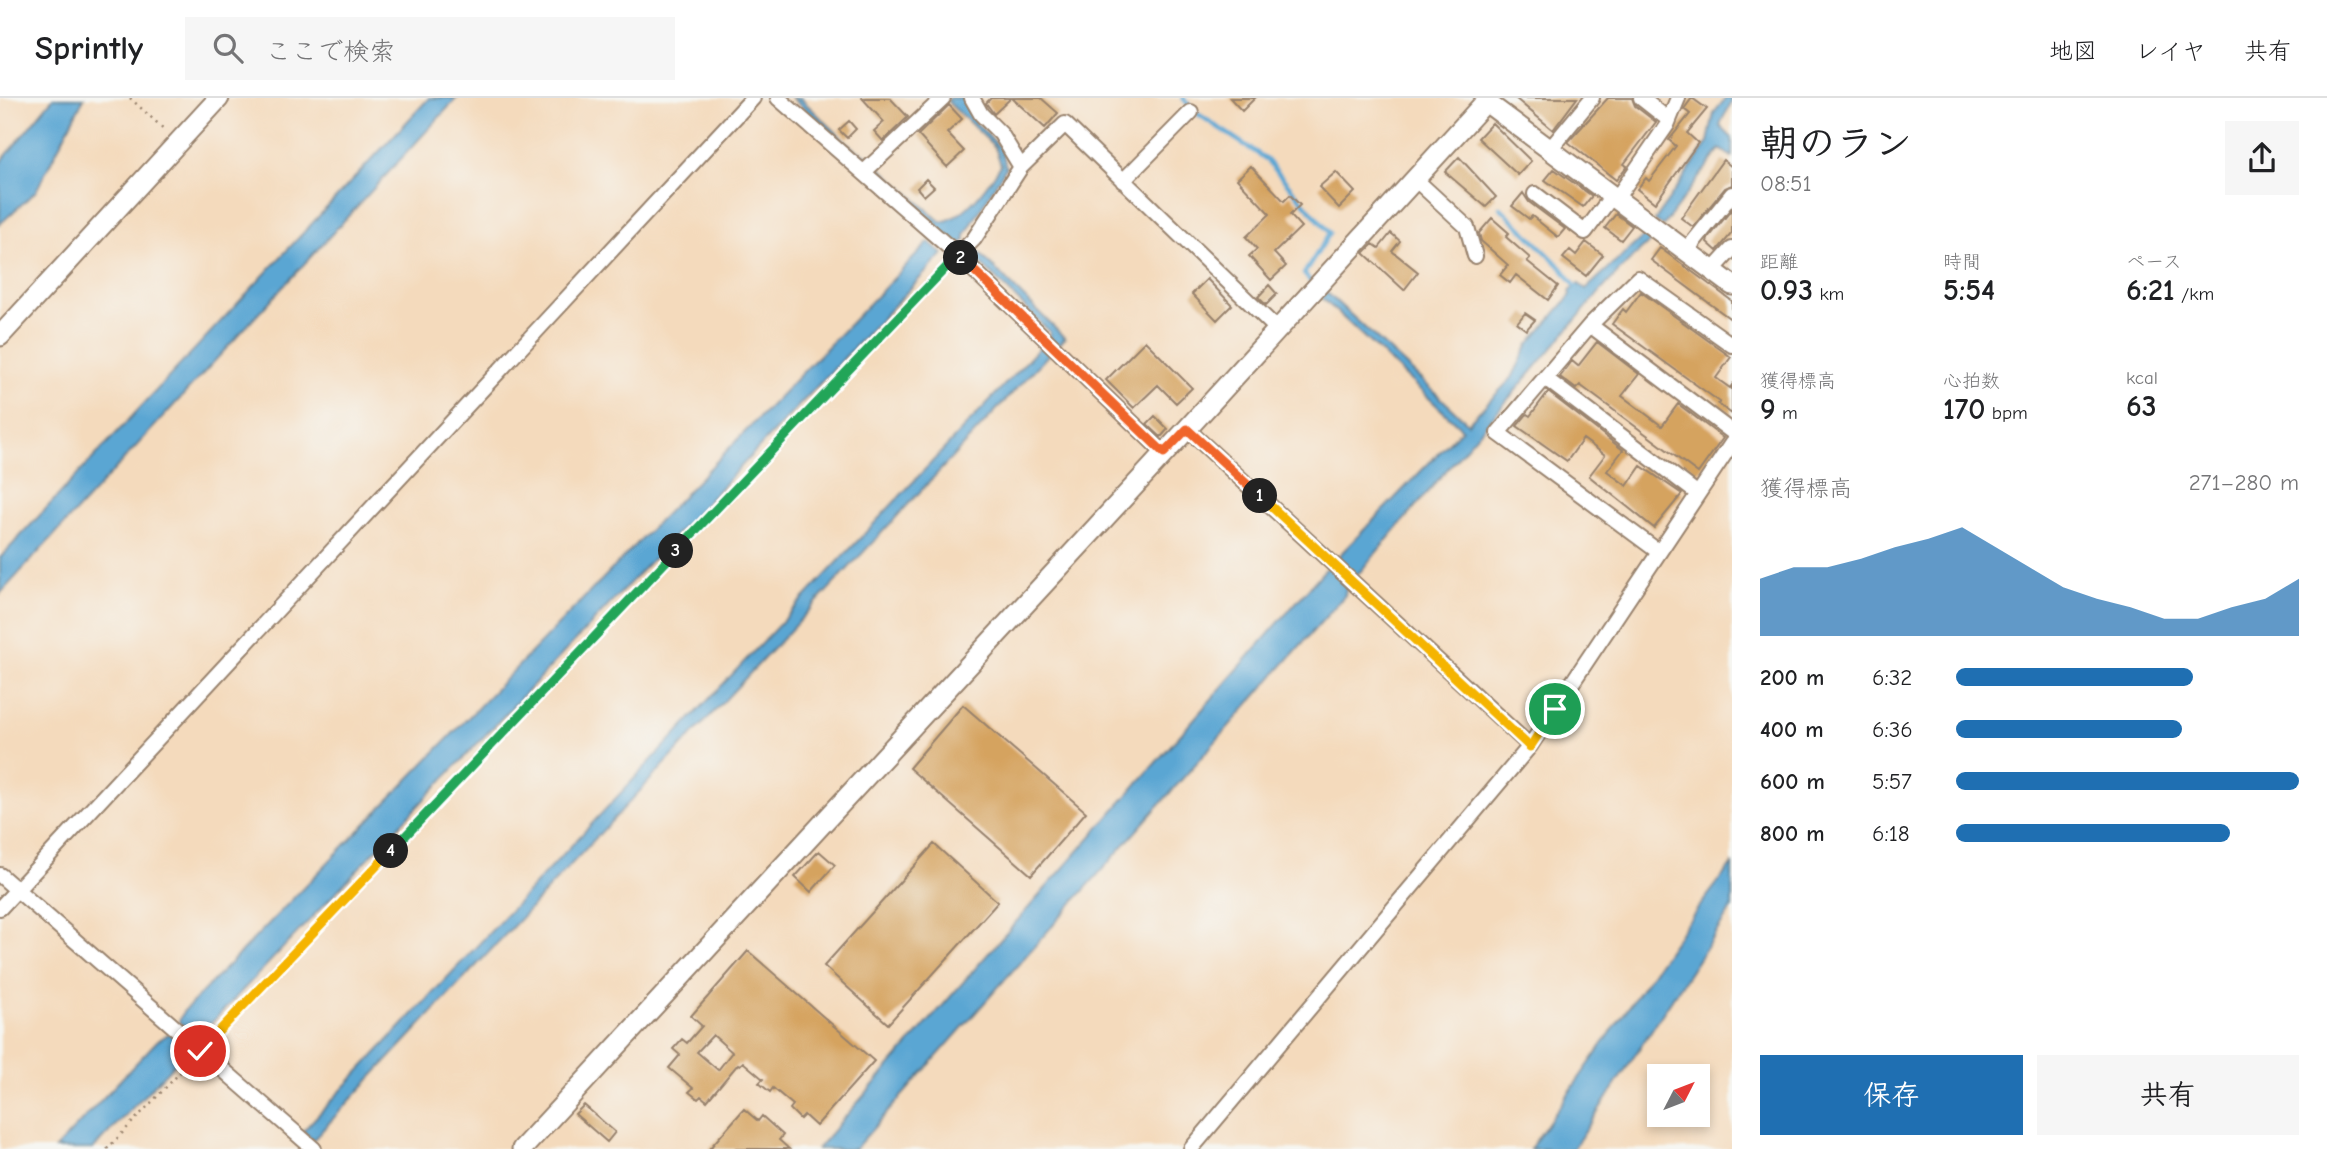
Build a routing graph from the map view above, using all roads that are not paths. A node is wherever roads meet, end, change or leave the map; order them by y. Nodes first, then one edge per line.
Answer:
1 (219, 98) edge
2 (753, 98) edge
3 (778, 98) edge
4 (943, 98) edge
5 (972, 98) edge
6 (1592, 98) edge
7 (1641, 98) edge
8 (1678, 98) edge
9 (1485, 99) edge
10 (1191, 112) dead end
11 (1669, 120) junction
12 (1550, 149) junction
13 (1021, 167) junction
14 (864, 172) junction
15 (1415, 179) junction
16 (1123, 180) junction
17 (1535, 194) dead end
18 (1732, 194) edge
19 (1614, 198) junction
20 (1732, 249) edge
21 (1686, 251) junction
22 (958, 255) junction
23 (1475, 256) dead end
24 (1712, 271) junction
25 (1732, 285) edge
26 (1590, 325) junction
27 (1278, 330) junction
28 (0, 335) edge
29 (1732, 345) edge
30 (1545, 379) junction
31 (1187, 429) junction
32 (1732, 432) edge
33 (1732, 443) edge
34 (1164, 453) junction
35 (1698, 494) junction
36 (1659, 552) junction
37 (1530, 747) junction
38 (0, 875) edge
39 (17, 890) junction
40 (0, 908) edge
41 (314, 1149) edge
42 (522, 1149) edge
43 (1191, 1149) edge

1 - 28 street
2 - 39 street
3 - 14 street
4 - 14 street
5 - 13 street
6 - 12 street
7 - 11 street
8 - 11 street
9 - 12 street
9 - 15 street
10 - 16 street
11 - 19 street
12 - 19 street
13 - 16 street
13 - 22 street
14 - 22 street
15 - 23 street
15 - 27 street
16 - 27 street
17 - 19 street
18 - 21 street
19 - 21 street
20 - 24 street
21 - 24 street
22 - 34 street
24 - 25 street
26 - 29 street
26 - 30 street
26 - 32 street
27 - 31 street
30 - 35 street
30 - 36 street
31 - 34 street
31 - 37 street
33 - 35 street
34 - 42 street
35 - 36 street
36 - 37 street
37 - 43 street
38 - 39 street
39 - 40 street
39 - 41 street

